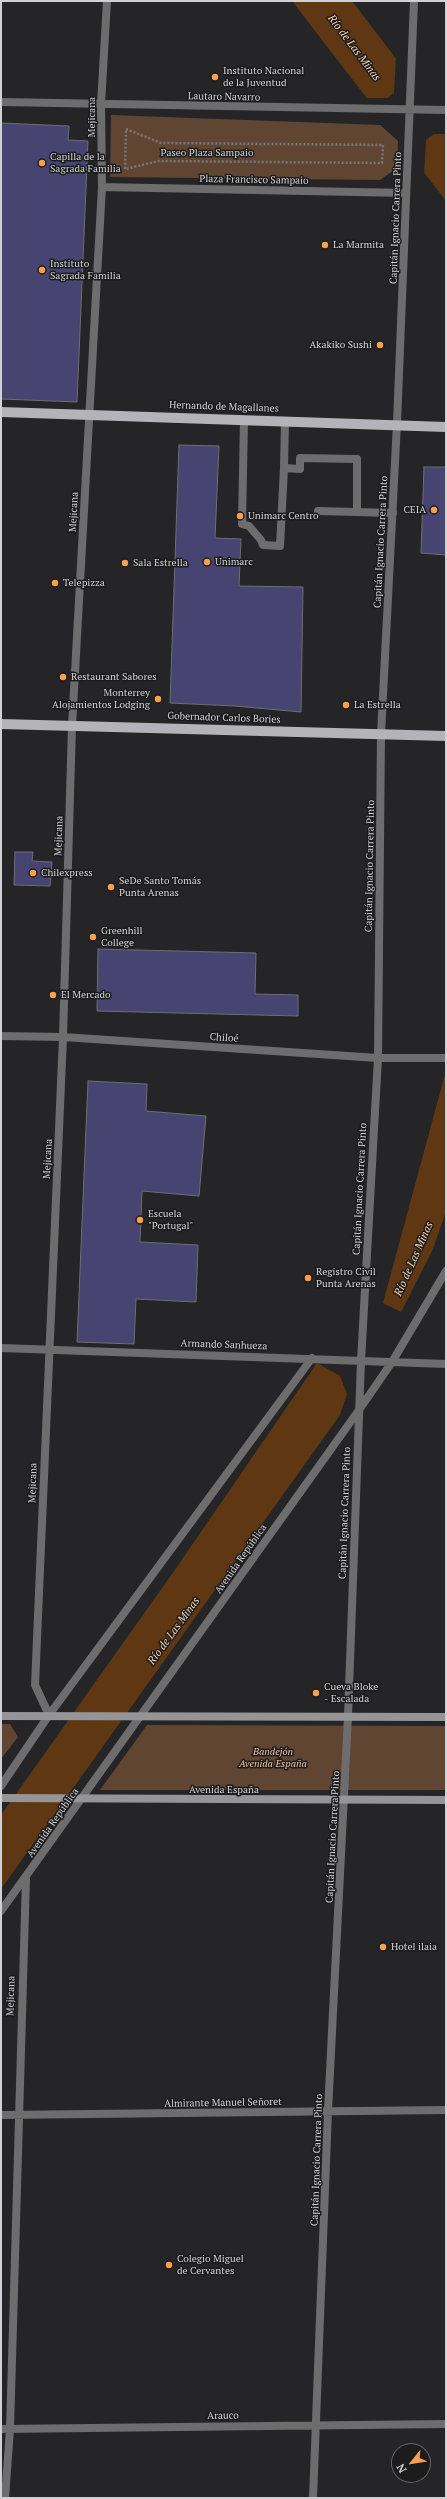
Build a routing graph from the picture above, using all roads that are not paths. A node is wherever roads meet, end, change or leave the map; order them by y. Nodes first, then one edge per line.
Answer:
1 (107, 1) edge
2 (414, 1) edge
3 (1, 102) edge
4 (101, 104) junction
5 (410, 109) junction
6 (442, 110) edge
7 (102, 187) junction
8 (406, 193) junction
9 (1, 412) edge
10 (89, 414) junction
11 (244, 420) junction
12 (285, 422) junction
13 (398, 424) junction
14 (446, 427) edge
15 (284, 468) junction
16 (318, 511) dead end
17 (357, 512) junction
18 (393, 512) junction
19 (1, 724) edge
20 (72, 726) junction
21 (381, 734) junction
22 (446, 736) edge
23 (1, 1036) edge
24 (64, 1037) junction
25 (378, 1058) junction
26 (442, 1058) edge
27 (446, 1271) edge
28 (1, 1348) edge
29 (49, 1349) junction
30 (312, 1358) junction
31 (361, 1362) junction
32 (392, 1362) junction
33 (446, 1364) edge
34 (358, 1413) junction
35 (1, 1716) edge
36 (49, 1716) junction
37 (143, 1716) junction
38 (348, 1716) junction
39 (446, 1716) edge
40 (1, 1786) edge
41 (3, 1798) edge
42 (82, 1799) junction
43 (345, 1800) junction
44 (446, 1800) edge
45 (26, 1878) junction
46 (1, 1911) edge
47 (446, 2110) edge
48 (328, 2111) junction
49 (1, 2115) edge
50 (18, 2116) junction
51 (446, 2424) edge
52 (318, 2425) junction
53 (5, 2429) edge
54 (5, 2498) edge
55 (313, 2498) edge

1 - 4 street, Mejicana
2 - 5 street, Capitán Ignacio Carrera Pinto
3 - 4 street, Lautaro Navarro
4 - 5 street, Lautaro Navarro
4 - 7 street, Mejicana
5 - 6 street, Lautaro Navarro
5 - 8 street, Capitán Ignacio Carrera Pinto
7 - 8 street, Plaza Francisco Sampaio
7 - 10 street, Mejicana
8 - 13 street, Capitán Ignacio Carrera Pinto
9 - 10 main road, Hernando de Magallanes
10 - 11 main road, Hernando de Magallanes
10 - 20 street, Mejicana
11 - 12 main road, Hernando de Magallanes
11 - 15 street
12 - 13 main road, Hernando de Magallanes
12 - 15 street
13 - 14 main road, Hernando de Magallanes
13 - 18 street, Capitán Ignacio Carrera Pinto
15 - 17 street
16 - 17 street
17 - 18 street
18 - 21 street, Capitán Ignacio Carrera Pinto
19 - 20 main road, Gobernador Carlos Bories
20 - 21 main road, Gobernador Carlos Bories
20 - 24 street, Mejicana
21 - 22 main road, Gobernador Carlos Bories
21 - 25 street, Capitán Ignacio Carrera Pinto
23 - 24 street, Chiloé
24 - 25 street, Chiloé
24 - 29 street, Mejicana
25 - 26 street, Chiloé
25 - 31 street, Capitán Ignacio Carrera Pinto
27 - 32 street, Avenida República
28 - 29 street, Armando Sanhueza
29 - 30 street, Armando Sanhueza
29 - 36 street, Mejicana
30 - 31 street, Armando Sanhueza
30 - 36 street
31 - 32 street, Armando Sanhueza
31 - 34 street, Capitán Ignacio Carrera Pinto
32 - 33 street, Armando Sanhueza
32 - 34 street, Avenida República
34 - 37 street, Avenida República
34 - 38 street, Capitán Ignacio Carrera Pinto
35 - 36 main road
36 - 37 main road
36 - 40 street
37 - 38 main road
37 - 42 street, Avenida República
38 - 39 main road
38 - 43 street, Capitán Ignacio Carrera Pinto
41 - 42 main road, Avenida España
42 - 43 main road, Avenida España
42 - 45 street, Avenida República
43 - 44 main road, Avenida España
43 - 48 street, Capitán Ignacio Carrera Pinto
45 - 46 street, Avenida República
45 - 50 street, Mejicana
47 - 48 street, Almirante Manuel Señoret
48 - 50 street, Almirante Manuel Señoret
48 - 52 street, Capitán Ignacio Carrera Pinto
49 - 50 street, Almirante Manuel Señoret
50 - 53 street, Mejicana
51 - 52 street, Arauco
52 - 53 street, Arauco
52 - 55 street, Capitán Ignacio Carrera Pinto
53 - 54 street, Mejicana

